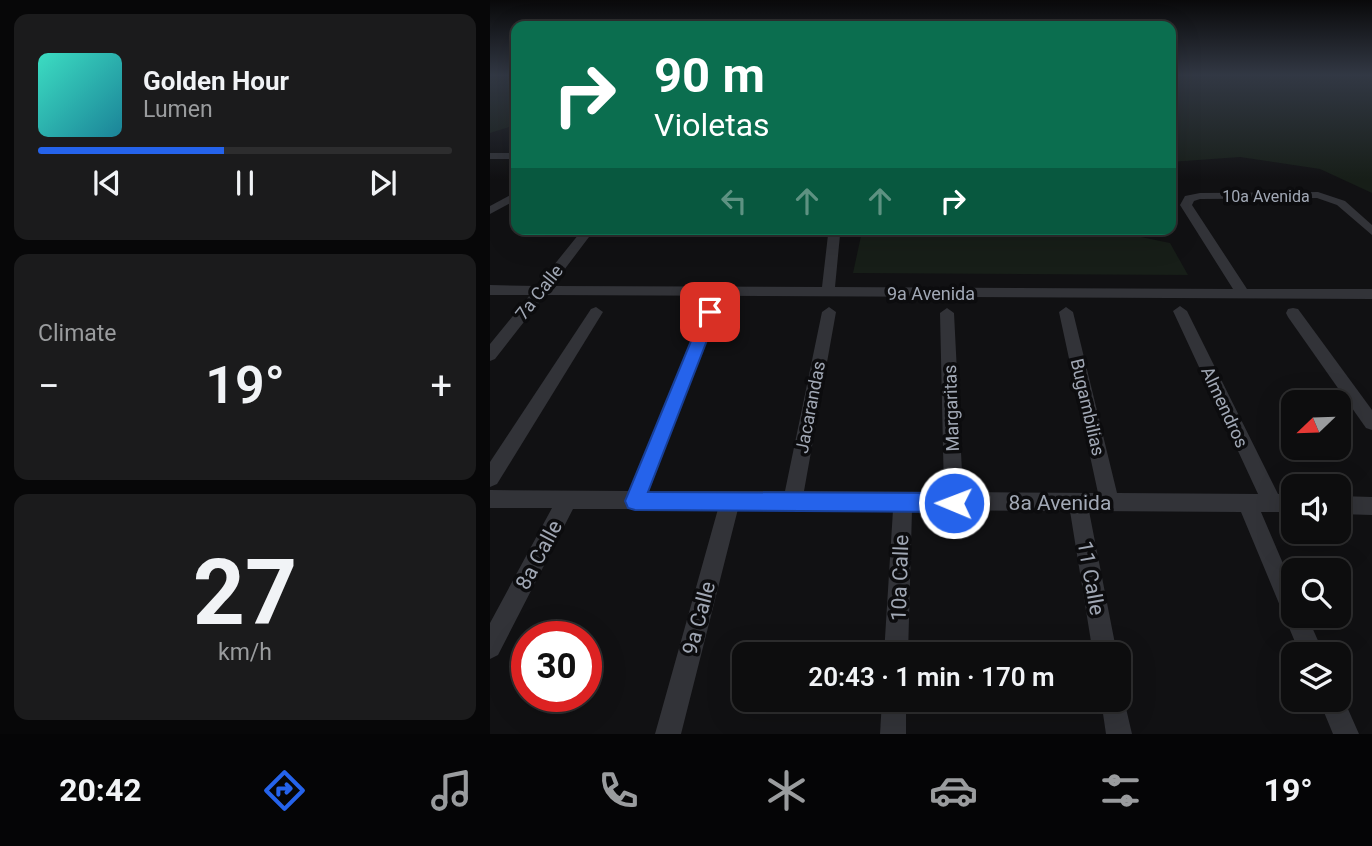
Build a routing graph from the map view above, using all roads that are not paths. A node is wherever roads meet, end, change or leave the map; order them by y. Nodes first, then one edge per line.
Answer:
1 (490, 156) edge
2 (511, 156) edge
3 (511, 198) edge
4 (490, 211) edge
5 (1372, 231) edge
6 (584, 235) edge
7 (834, 235) edge
8 (490, 290) edge
9 (539, 290) junction
10 (828, 292) junction
11 (1242, 294) junction
12 (1372, 294) edge
13 (1180, 311) dead end
14 (596, 312) dead end
15 (710, 312) dead end
16 (829, 312) dead end
17 (1066, 312) dead end
18 (947, 313) dead end
19 (1293, 313) dead end
20 (490, 355) edge
21 (1372, 423) edge
22 (490, 478) edge
23 (490, 499) edge
24 (567, 500) junction
25 (635, 501) junction
26 (730, 501) junction
27 (903, 501) junction
28 (792, 502) junction
29 (1078, 502) junction
30 (1272, 502) junction
31 (1281, 502) edge
32 (954, 503) junction
33 (1110, 503) junction
34 (1247, 503) junction
35 (1351, 505) edge
36 (1372, 506) edge
37 (1281, 583) edge
38 (897, 642) edge
39 (1103, 642) edge
40 (490, 647) edge
41 (894, 712) edge
42 (1115, 712) edge
43 (1336, 712) edge
44 (668, 734) edge
45 (893, 734) edge
46 (1119, 734) edge
47 (1346, 734) edge

1 - 2 street
3 - 4 street
5 - 11 street, 10a Avenida
6 - 9 street, 7a Calle
7 - 10 street
8 - 9 street, 9a Avenida
9 - 10 street, 9a Avenida
9 - 20 street, 7a Calle
10 - 11 street, 9a Avenida
11 - 12 street, 9a Avenida
13 - 30 street, Almendros
14 - 22 street
15 - 25 street
16 - 28 street, Jacarandas
17 - 33 street, Bugambilias
18 - 32 street, Margaritas
19 - 21 street
23 - 24 street, 8a Avenida
24 - 25 street, 8a Avenida
24 - 40 street, 8a Calle
25 - 26 street, 8a Avenida
26 - 28 street, 8a Avenida
26 - 44 street, 9a Calle
27 - 28 street, 8a Avenida
27 - 32 street, 8a Avenida
27 - 38 street, 10a Calle
29 - 32 street, 8a Avenida
29 - 33 street, 8a Avenida
29 - 39 street, 11 Calle
30 - 31 street, 8a Avenida
30 - 34 street, 8a Avenida
33 - 34 street, 8a Avenida
34 - 37 street
35 - 36 street
41 - 45 street
42 - 46 street
43 - 47 street

